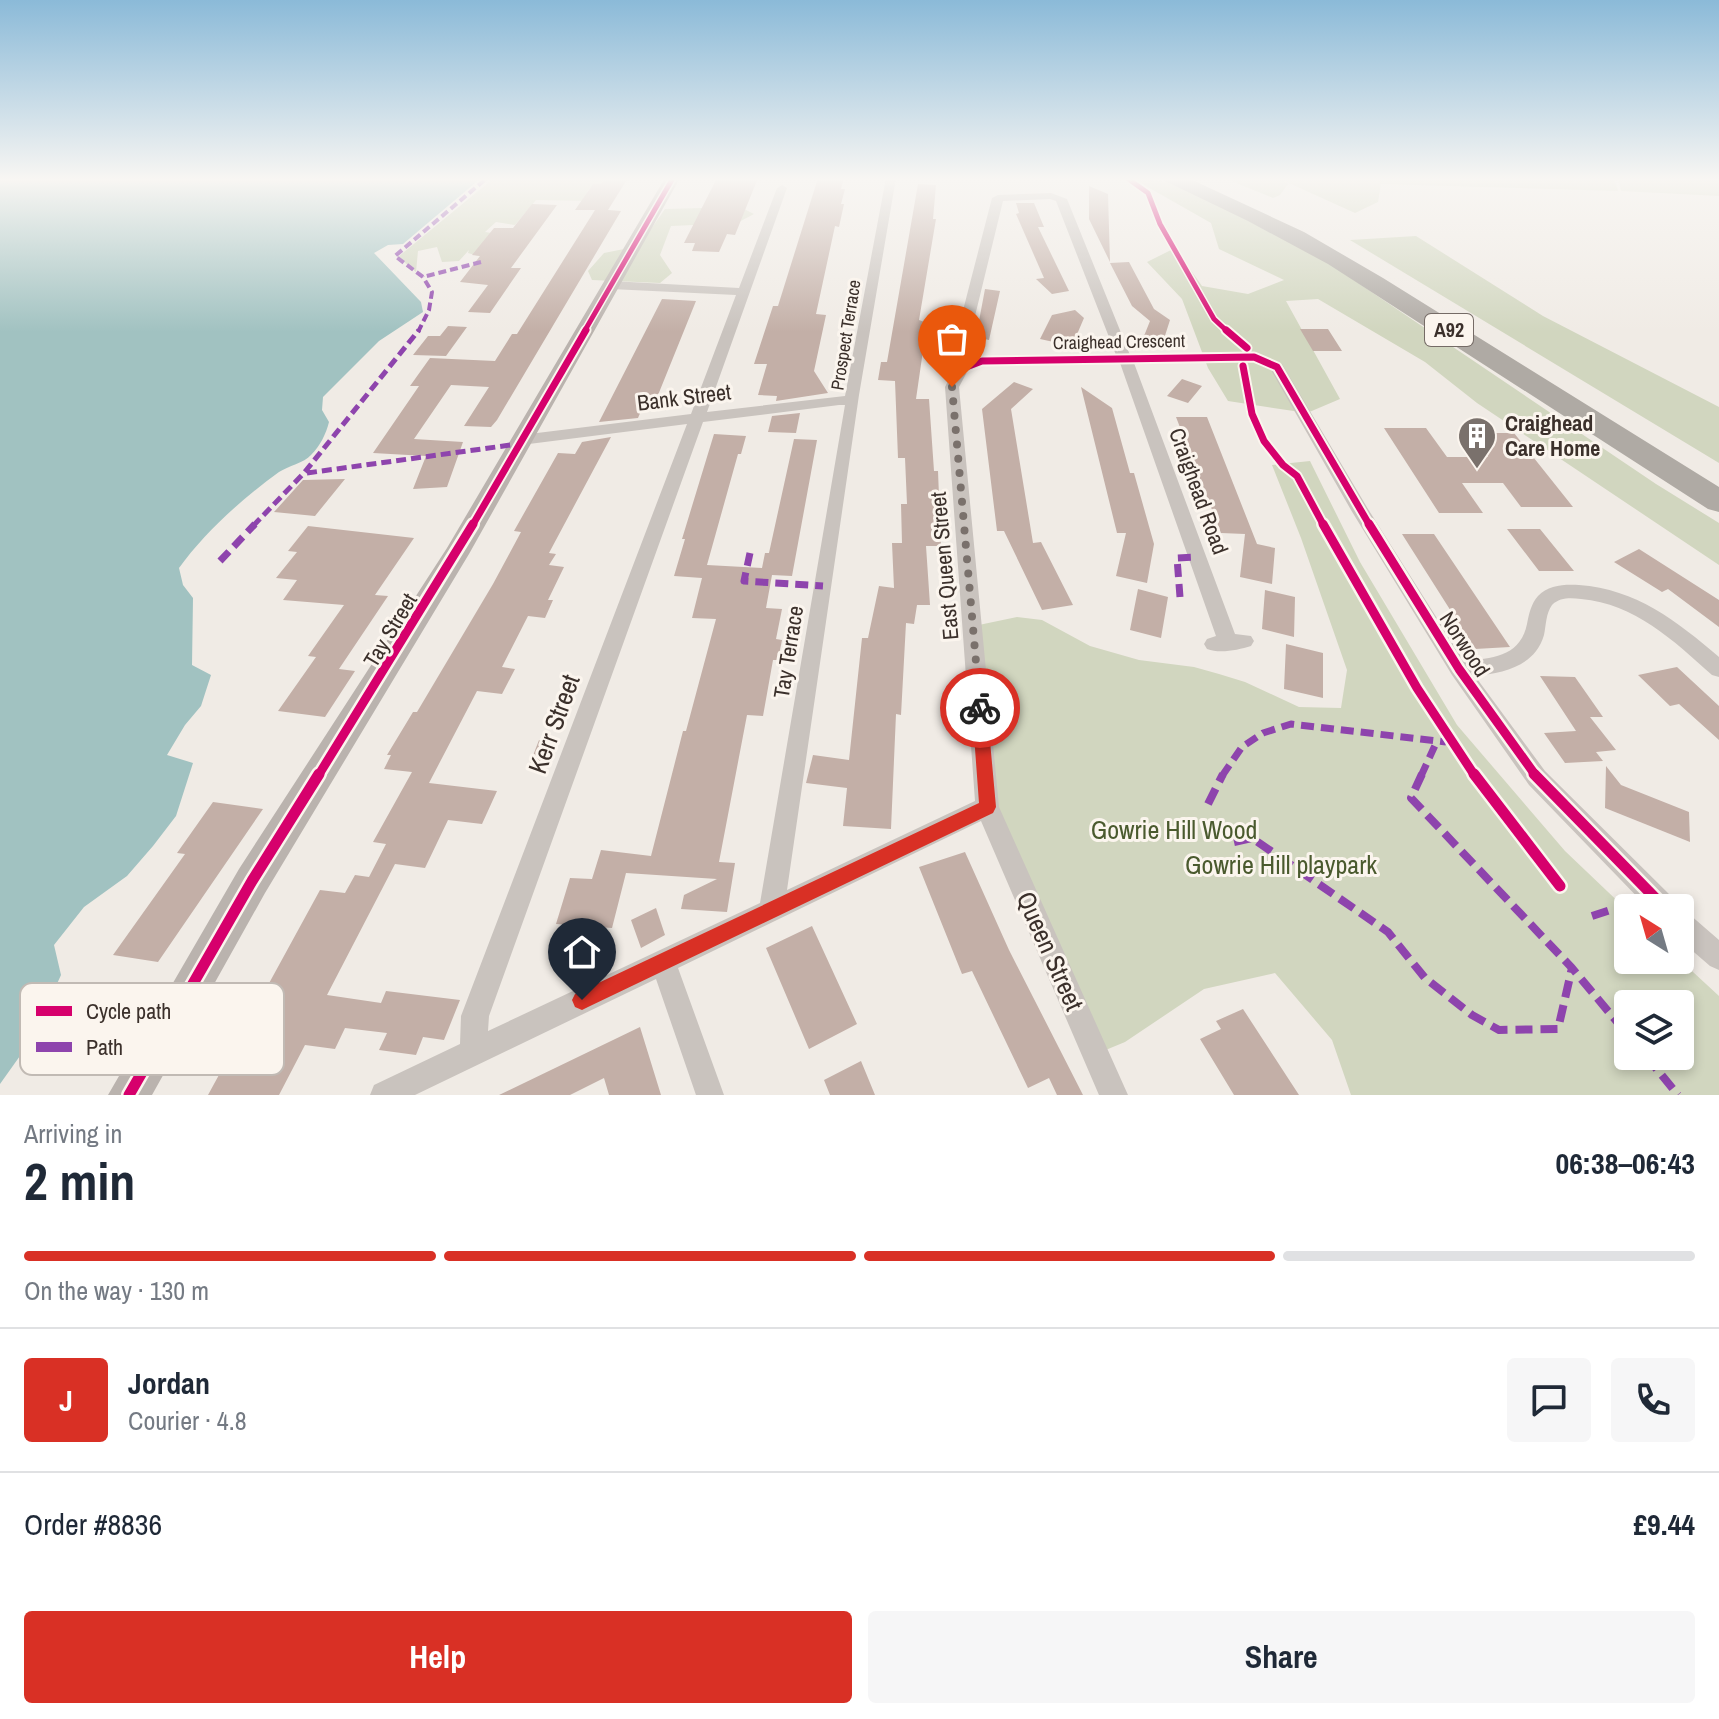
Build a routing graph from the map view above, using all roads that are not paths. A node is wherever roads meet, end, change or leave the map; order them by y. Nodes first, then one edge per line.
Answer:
1 (643, 229) edge
2 (767, 229) edge
3 (882, 229) edge
4 (990, 229) edge
5 (1073, 229) edge
6 (1286, 229) edge
7 (1309, 229) edge
8 (611, 285) junction
9 (744, 292) junction
10 (1124, 357) junction
11 (1277, 367) joint
12 (961, 369) junction
13 (853, 402) junction
14 (696, 418) junction
15 (521, 440) junction
16 (1719, 478) edge
17 (1719, 501) edge
18 (1229, 642) dead end
19 (1459, 669) junction
20 (1719, 669) edge
21 (987, 807) junction
22 (1651, 894) edge
23 (771, 911) junction
24 (1694, 935) edge
25 (1719, 957) edge
26 (663, 962) junction
27 (193, 983) edge
28 (474, 1052) junction
29 (140, 1075) edge
30 (129, 1095) edge
31 (384, 1095) edge
32 (710, 1095) edge
33 (1114, 1095) edge

1 - 8 main road, Tay Street
2 - 9 street, Kerr Street
3 - 13 street, Prospect Terrace
4 - 12 street, East Queen Street
5 - 10 street, Craighead Road
6 - 17 highway, A92
7 - 16 highway, A92
8 - 9 street
8 - 15 main road, Tay Street
9 - 14 street, Kerr Street
10 - 11 street, Craighead Crescent
10 - 12 street, Craighead Crescent
10 - 18 street, Craighead Road
11 - 19 street, Norwood
12 - 21 street, East Queen Street
13 - 14 street, Bank Street
13 - 23 street, Tay Terrace
14 - 15 street, Bank Street
14 - 28 street, Kerr Street
15 - 27 main road, Tay Street
19 - 20 street
19 - 22 street, Norwood
21 - 23 street
21 - 33 street, Queen Street
23 - 26 street
24 - 25 street
26 - 28 street
26 - 32 street
28 - 31 street
29 - 30 main road, Tay Street

